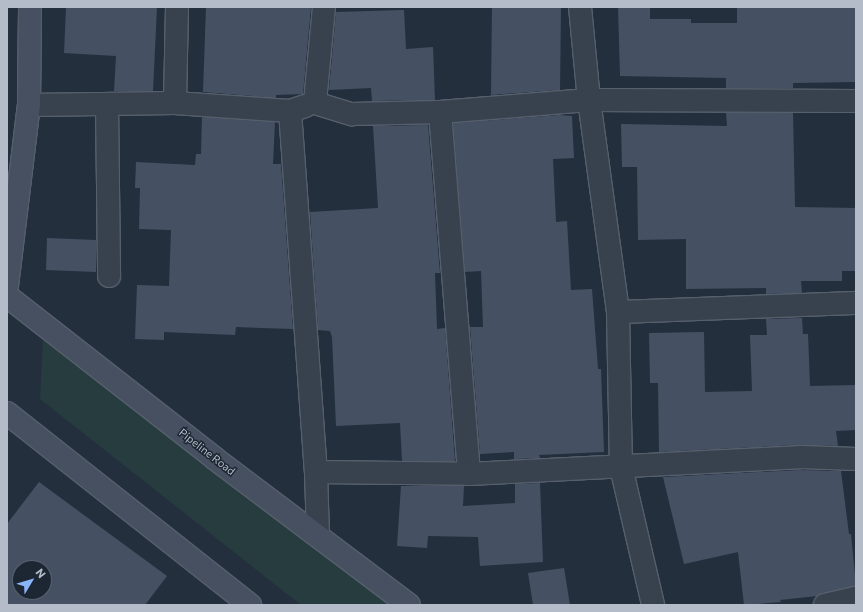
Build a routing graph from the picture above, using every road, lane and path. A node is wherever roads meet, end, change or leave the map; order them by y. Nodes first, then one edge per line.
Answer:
1 (30, 7) edge
2 (177, 7) edge
3 (324, 7) edge
4 (580, 7) edge
5 (589, 100) junction
6 (856, 101) edge
7 (175, 103) junction
8 (315, 103) junction
9 (107, 104) junction
10 (29, 105) junction
11 (290, 111) junction
12 (440, 112) junction
13 (109, 276) dead end
14 (7, 286) edge
15 (7, 296) edge
16 (856, 303) edge
17 (618, 312) junction
18 (7, 413) edge
19 (856, 459) edge
20 (621, 467) junction
21 (316, 472) junction
22 (469, 474) junction
23 (318, 536) junction
24 (856, 598) edge
25 (250, 605) edge
26 (409, 605) edge
27 (654, 605) edge
28 (825, 605) edge

1 - 10 main road
2 - 7 street
3 - 8 street
4 - 5 street
5 - 6 street
5 - 12 street
5 - 17 street
7 - 9 street
7 - 11 street
8 - 11 street
8 - 12 street
9 - 10 street
9 - 13 street
10 - 14 main road
11 - 21 street
12 - 22 street
15 - 23 main road, Pipeline Road
16 - 17 street
17 - 20 street
18 - 25 main road
19 - 20 street
20 - 22 street
20 - 27 street
21 - 22 street
21 - 23 street
23 - 26 main road, Pipeline Road
24 - 28 street

